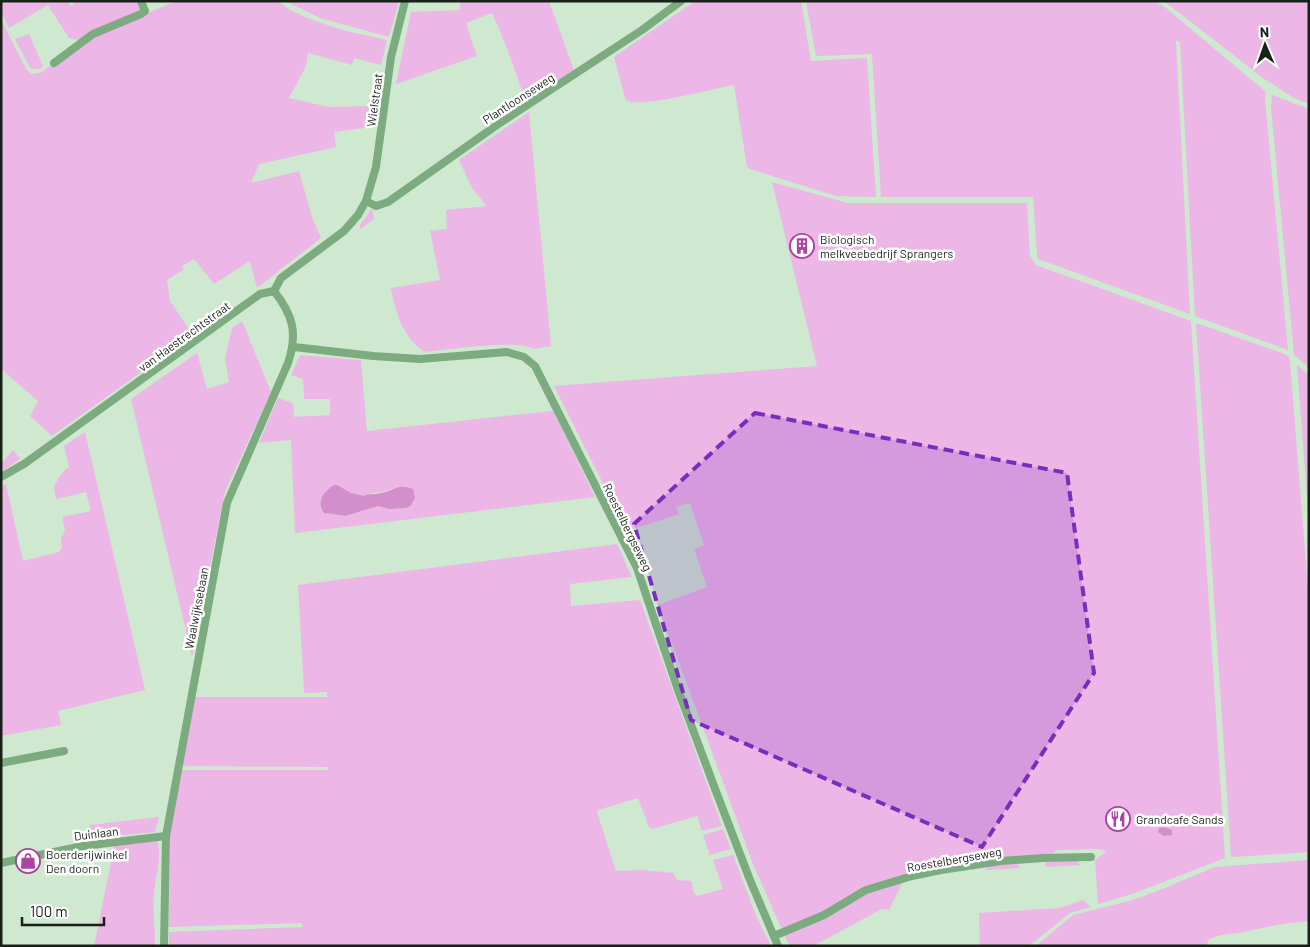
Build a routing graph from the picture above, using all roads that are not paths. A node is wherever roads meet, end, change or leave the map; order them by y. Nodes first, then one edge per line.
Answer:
1 (141, 1) edge
2 (405, 1) edge
3 (681, 1) edge
4 (54, 63) dead end
5 (366, 201) junction
6 (274, 291) junction
7 (294, 347) junction
8 (1, 477) edge
9 (64, 751) dead end
10 (1, 763) edge
11 (166, 836) junction
12 (1091, 857) dead end
13 (1, 863) edge
14 (774, 936) junction
15 (164, 946) edge
16 (778, 946) edge

1 - 4 street
2 - 5 street, Wielstraat
3 - 5 street, Plantloonseweg
5 - 6 street, van Haestrechtstraat
6 - 7 street, Waalwijksebaan
6 - 8 street, van Haestrechtstraat
7 - 11 street, Waalwijksebaan
7 - 14 street, Roestelbergseweg
9 - 10 street
11 - 13 street, Duinlaan
11 - 15 street, Waalwijksebaan
12 - 14 street, Roestelbergseweg
14 - 16 street, Roestelbergseweg

